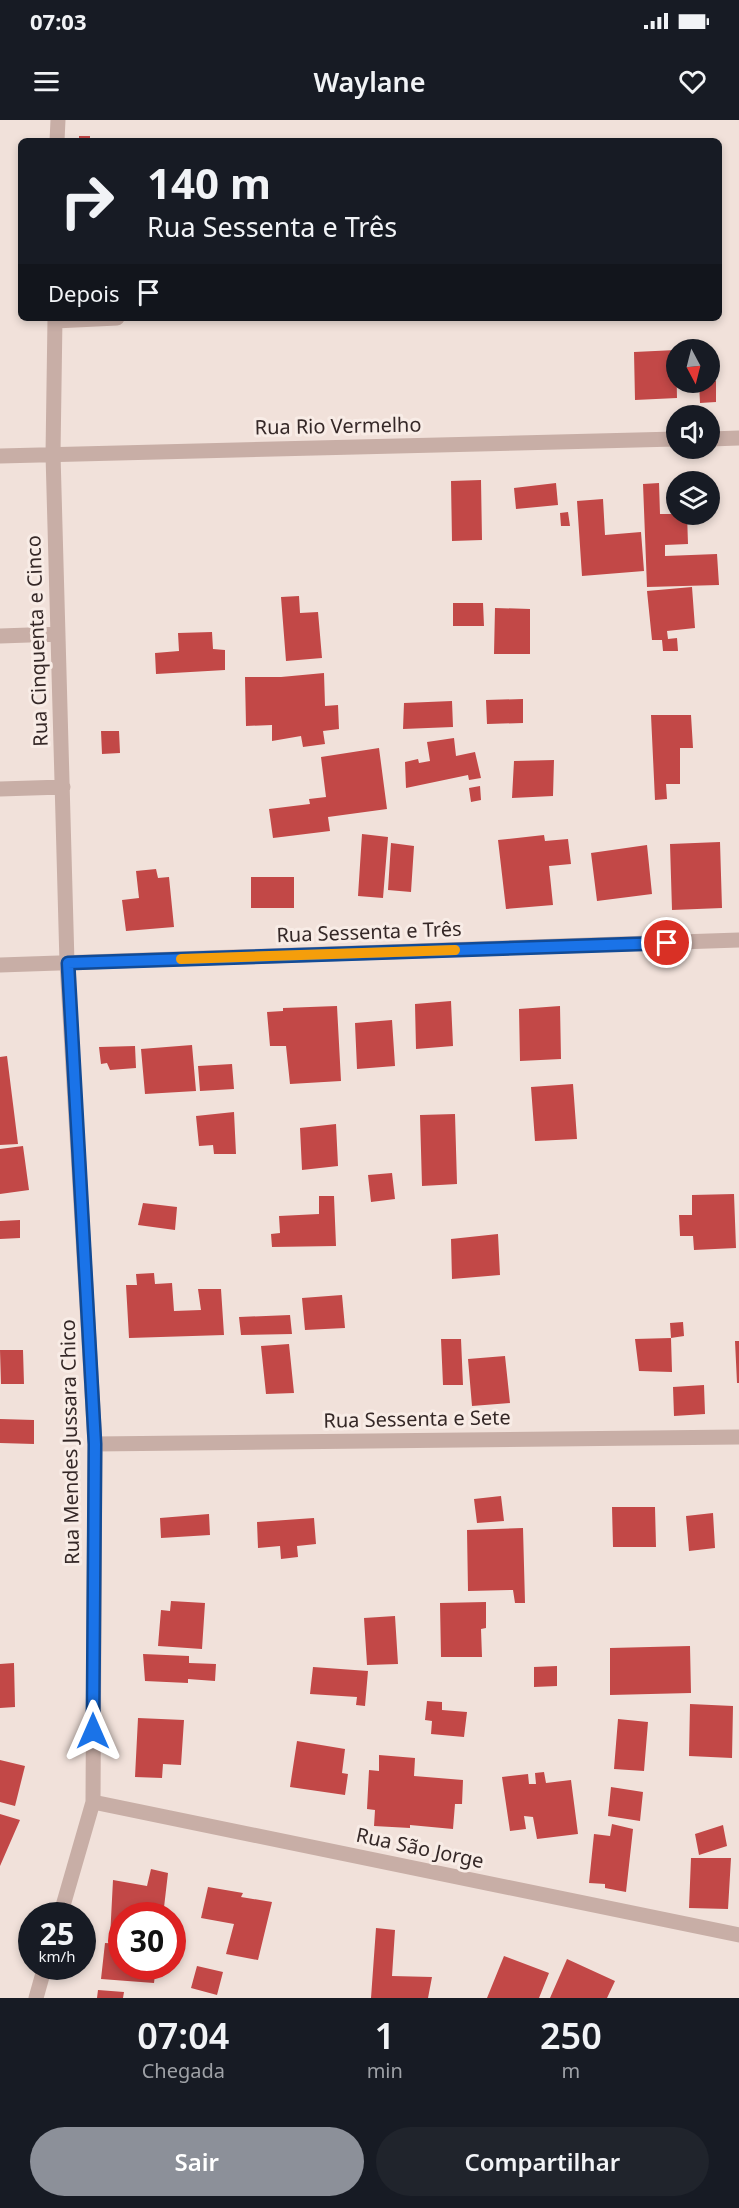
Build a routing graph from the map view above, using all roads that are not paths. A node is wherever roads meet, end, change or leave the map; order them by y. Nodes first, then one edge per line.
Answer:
1 (57, 120) edge
2 (57, 138) edge
3 (55, 321) edge
4 (739, 438) edge
5 (666, 439) edge
6 (720, 439) edge
7 (53, 454) junction
8 (0, 456) edge
9 (58, 634) junction
10 (0, 636) edge
11 (63, 787) junction
12 (0, 789) edge
13 (739, 940) edge
14 (68, 963) junction
15 (0, 965) edge
16 (739, 1437) edge
17 (95, 1444) junction
18 (93, 1802) junction
19 (64, 1902) edge
20 (739, 1935) edge
21 (41, 1980) edge
22 (36, 1998) edge

1 - 2 street
3 - 7 street, Rua Cinquenta e Cinco
4 - 6 street
5 - 7 street, Rua Rio Vermelho
7 - 8 street, Rua Rio Vermelho
7 - 9 street, Rua Cinquenta e Cinco
9 - 10 street
9 - 11 street, Rua Cinquenta e Cinco
11 - 12 street
11 - 14 street, Rua Cinquenta e Cinco
13 - 14 street, Rua Sessenta e Três
14 - 15 street, Rua Sessenta e Três
14 - 17 street, Rua Mendes Jussara Chico
16 - 17 street, Rua Sessenta e Sete
17 - 18 street, Rua Mendes Jussara Chico
18 - 19 street, Rua Mendes Jussara Chico
18 - 20 street, Rua São Jorge
21 - 22 street

